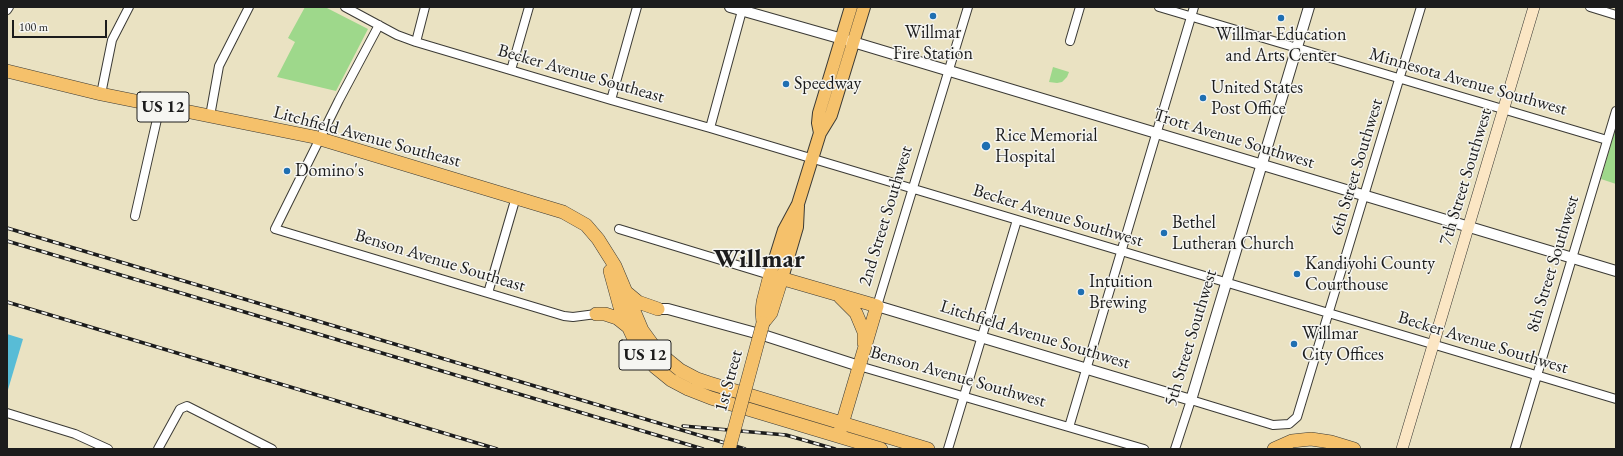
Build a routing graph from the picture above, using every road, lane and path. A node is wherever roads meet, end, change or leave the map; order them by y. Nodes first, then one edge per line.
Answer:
1 (8, 7) edge
2 (129, 7) edge
3 (249, 7) edge
4 (345, 7) edge
5 (426, 7) edge
6 (529, 7) edge
7 (637, 7) edge
8 (730, 7) edge
9 (851, 7) edge
10 (864, 7) edge
11 (968, 7) edge
12 (1080, 7) edge
13 (1159, 7) edge
14 (1194, 7) edge
15 (1309, 7) edge
16 (1421, 7) edge
17 (1534, 7) edge
18 (1590, 7) edge
19 (743, 9) edge
20 (7, 10) edge
21 (1616, 15) edge
22 (1191, 17) junction
23 (378, 25) junction
24 (842, 39) junction
25 (1070, 41) dead end
26 (416, 42) junction
27 (854, 42) junction
28 (1296, 48) junction
29 (7, 70) edge
30 (511, 70) junction
31 (948, 72) junction
32 (1400, 79) junction
33 (101, 94) junction
34 (611, 100) junction
35 (160, 106) junction
36 (1504, 109) junction
37 (1616, 111) edge
38 (210, 116) junction
39 (710, 128) junction
40 (820, 133) junction
41 (1157, 134) junction
42 (320, 139) junction
43 (1607, 140) junction
44 (812, 159) junction
45 (1261, 165) junction
46 (914, 190) junction
47 (1365, 196) junction
48 (516, 198) junction
49 (135, 216) dead end
50 (1017, 220) junction
51 (1468, 227) junction
52 (619, 229) dead end
53 (604, 248) junction
54 (1121, 251) junction
55 (1571, 258) junction
56 (1616, 271) edge
57 (776, 276) junction
58 (1226, 282) junction
59 (830, 291) junction
60 (626, 292) junction
61 (488, 293) junction
62 (877, 306) junction
63 (658, 309) junction
64 (596, 314) joint
65 (1329, 314) junction
66 (628, 328) junction
67 (763, 329) junction
68 (642, 330) junction
69 (981, 337) junction
70 (1433, 345) junction
71 (861, 361) junction
72 (1086, 370) junction
73 (1537, 376) junction
74 (964, 396) junction
75 (1616, 399) edge
76 (1191, 400) junction
77 (7, 413) edge
78 (842, 423) junction
79 (1289, 424) joint
80 (1069, 427) junction
81 (838, 436) junction
82 (108, 449) edge
83 (158, 449) edge
84 (271, 449) edge
85 (729, 449) edge
86 (881, 449) edge
87 (928, 449) edge
88 (948, 449) edge
89 (1144, 449) edge
90 (1175, 449) edge
91 (1274, 449) edge
92 (1354, 449) edge
93 (1402, 449) edge
94 (1515, 449) edge

1 - 20 street
2 - 33 street
3 - 38 street
4 - 23 street, Becker Avenue Southeast
5 - 26 street
6 - 30 street
7 - 34 street
8 - 19 street, Trott Avenue Southwest
9 - 24 main road
10 - 27 main road
11 - 31 street, 2nd Street Southwest
12 - 25 street
13 - 22 street, Minnesota Avenue Southwest
14 - 22 street
15 - 28 street, 5th Street Southwest
16 - 32 street, 6th Street Southwest
17 - 36 main road, 7th Street Southwest
18 - 21 street
19 - 24 street, Trott Avenue Southwest
19 - 39 street
22 - 28 street, Minnesota Avenue Southwest
22 - 41 street
23 - 26 street, Becker Avenue Southeast
23 - 42 street
24 - 27 street, Trott Avenue Southwest
24 - 40 main road
26 - 30 street, Becker Avenue Southeast
27 - 31 street, Trott Avenue Southwest
27 - 40 main road
28 - 32 street, Minnesota Avenue Southwest
28 - 45 street, 5th Street Southwest
29 - 33 highway, Litchfield Avenue Southeast / US 12
30 - 34 street, Becker Avenue Southeast
31 - 41 street, Trott Avenue Southwest
31 - 46 street, 2nd Street Southwest
32 - 36 street, Minnesota Avenue Southwest
32 - 47 street, 6th Street Southwest
33 - 35 highway, Litchfield Avenue Southeast / US 12
34 - 39 street, Becker Avenue Southeast
35 - 38 highway, Litchfield Avenue Southeast / US 12
35 - 49 street
36 - 43 street, Minnesota Avenue Southwest
36 - 51 main road, 7th Street Southwest
37 - 43 street, 8th Street Southwest
38 - 42 highway, Litchfield Avenue Southeast / US 12
39 - 44 street, Becker Avenue Southeast
40 - 44 main road
41 - 45 street, Trott Avenue Southwest
41 - 54 street
42 - 48 highway, Litchfield Avenue Southeast / US 12
42 - 61 street, Benson Avenue Southeast
43 - 55 street, 8th Street Southwest
44 - 46 street, Becker Avenue Southwest
44 - 57 main road
45 - 47 street, Trott Avenue Southwest
45 - 58 street, 5th Street Southwest
46 - 50 street, Becker Avenue Southwest
46 - 62 street, 2nd Street Southwest
47 - 51 street, Trott Avenue Southwest
47 - 65 street, 6th Street Southwest
48 - 53 highway, Litchfield Avenue Southeast / US 12
48 - 61 street
50 - 54 street, Becker Avenue Southwest
50 - 69 street
51 - 55 street, Trott Avenue Southwest
51 - 70 main road, 7th Street Southwest
52 - 57 street
53 - 60 highway, US 12
53 - 66 highway, US 12
54 - 58 street, Becker Avenue Southwest
54 - 72 street
55 - 56 street, Trott Avenue Southwest
55 - 73 street, 8th Street Southwest
57 - 59 highway, Litchfield Avenue Southwest
57 - 67 highway, 1st Street
58 - 65 street, Becker Avenue Southwest
58 - 76 street, 5th Street Southwest
59 - 62 highway, Litchfield Avenue Southwest
59 - 71 highway
60 - 63 highway
60 - 68 highway, US 12
61 - 64 street, Benson Avenue Southeast
62 - 69 street, Litchfield Avenue Southwest
62 - 71 highway, 2nd Street Southwest
63 - 67 street
63 - 68 highway
64 - 66 highway
65 - 70 street, Becker Avenue Southwest
65 - 79 street, 6th Street Southwest
66 - 81 highway, US 12
67 - 71 street, Benson Avenue Southwest
67 - 85 highway, 1st Street, bridge
68 - 78 highway, US 12
69 - 72 street, Litchfield Avenue Southwest
69 - 74 street
70 - 73 street, Becker Avenue Southwest
70 - 93 main road, 7th Street Southwest
71 - 74 street, Benson Avenue Southwest
71 - 78 highway, 2nd Street Southwest
72 - 76 street, Litchfield Avenue Southwest
72 - 80 street
73 - 75 street, Becker Avenue Southwest
73 - 94 street, 8th Street Southwest
74 - 80 street, Benson Avenue Southwest
74 - 88 street
76 - 79 street, Litchfield Avenue Southwest
76 - 90 street, 5th Street Southwest
77 - 82 street
78 - 81 highway, 2nd Street Southwest
78 - 87 highway, US 12
80 - 89 street, Benson Avenue Southwest
81 - 86 highway, US 12
83 - 84 street
91 - 92 highway

